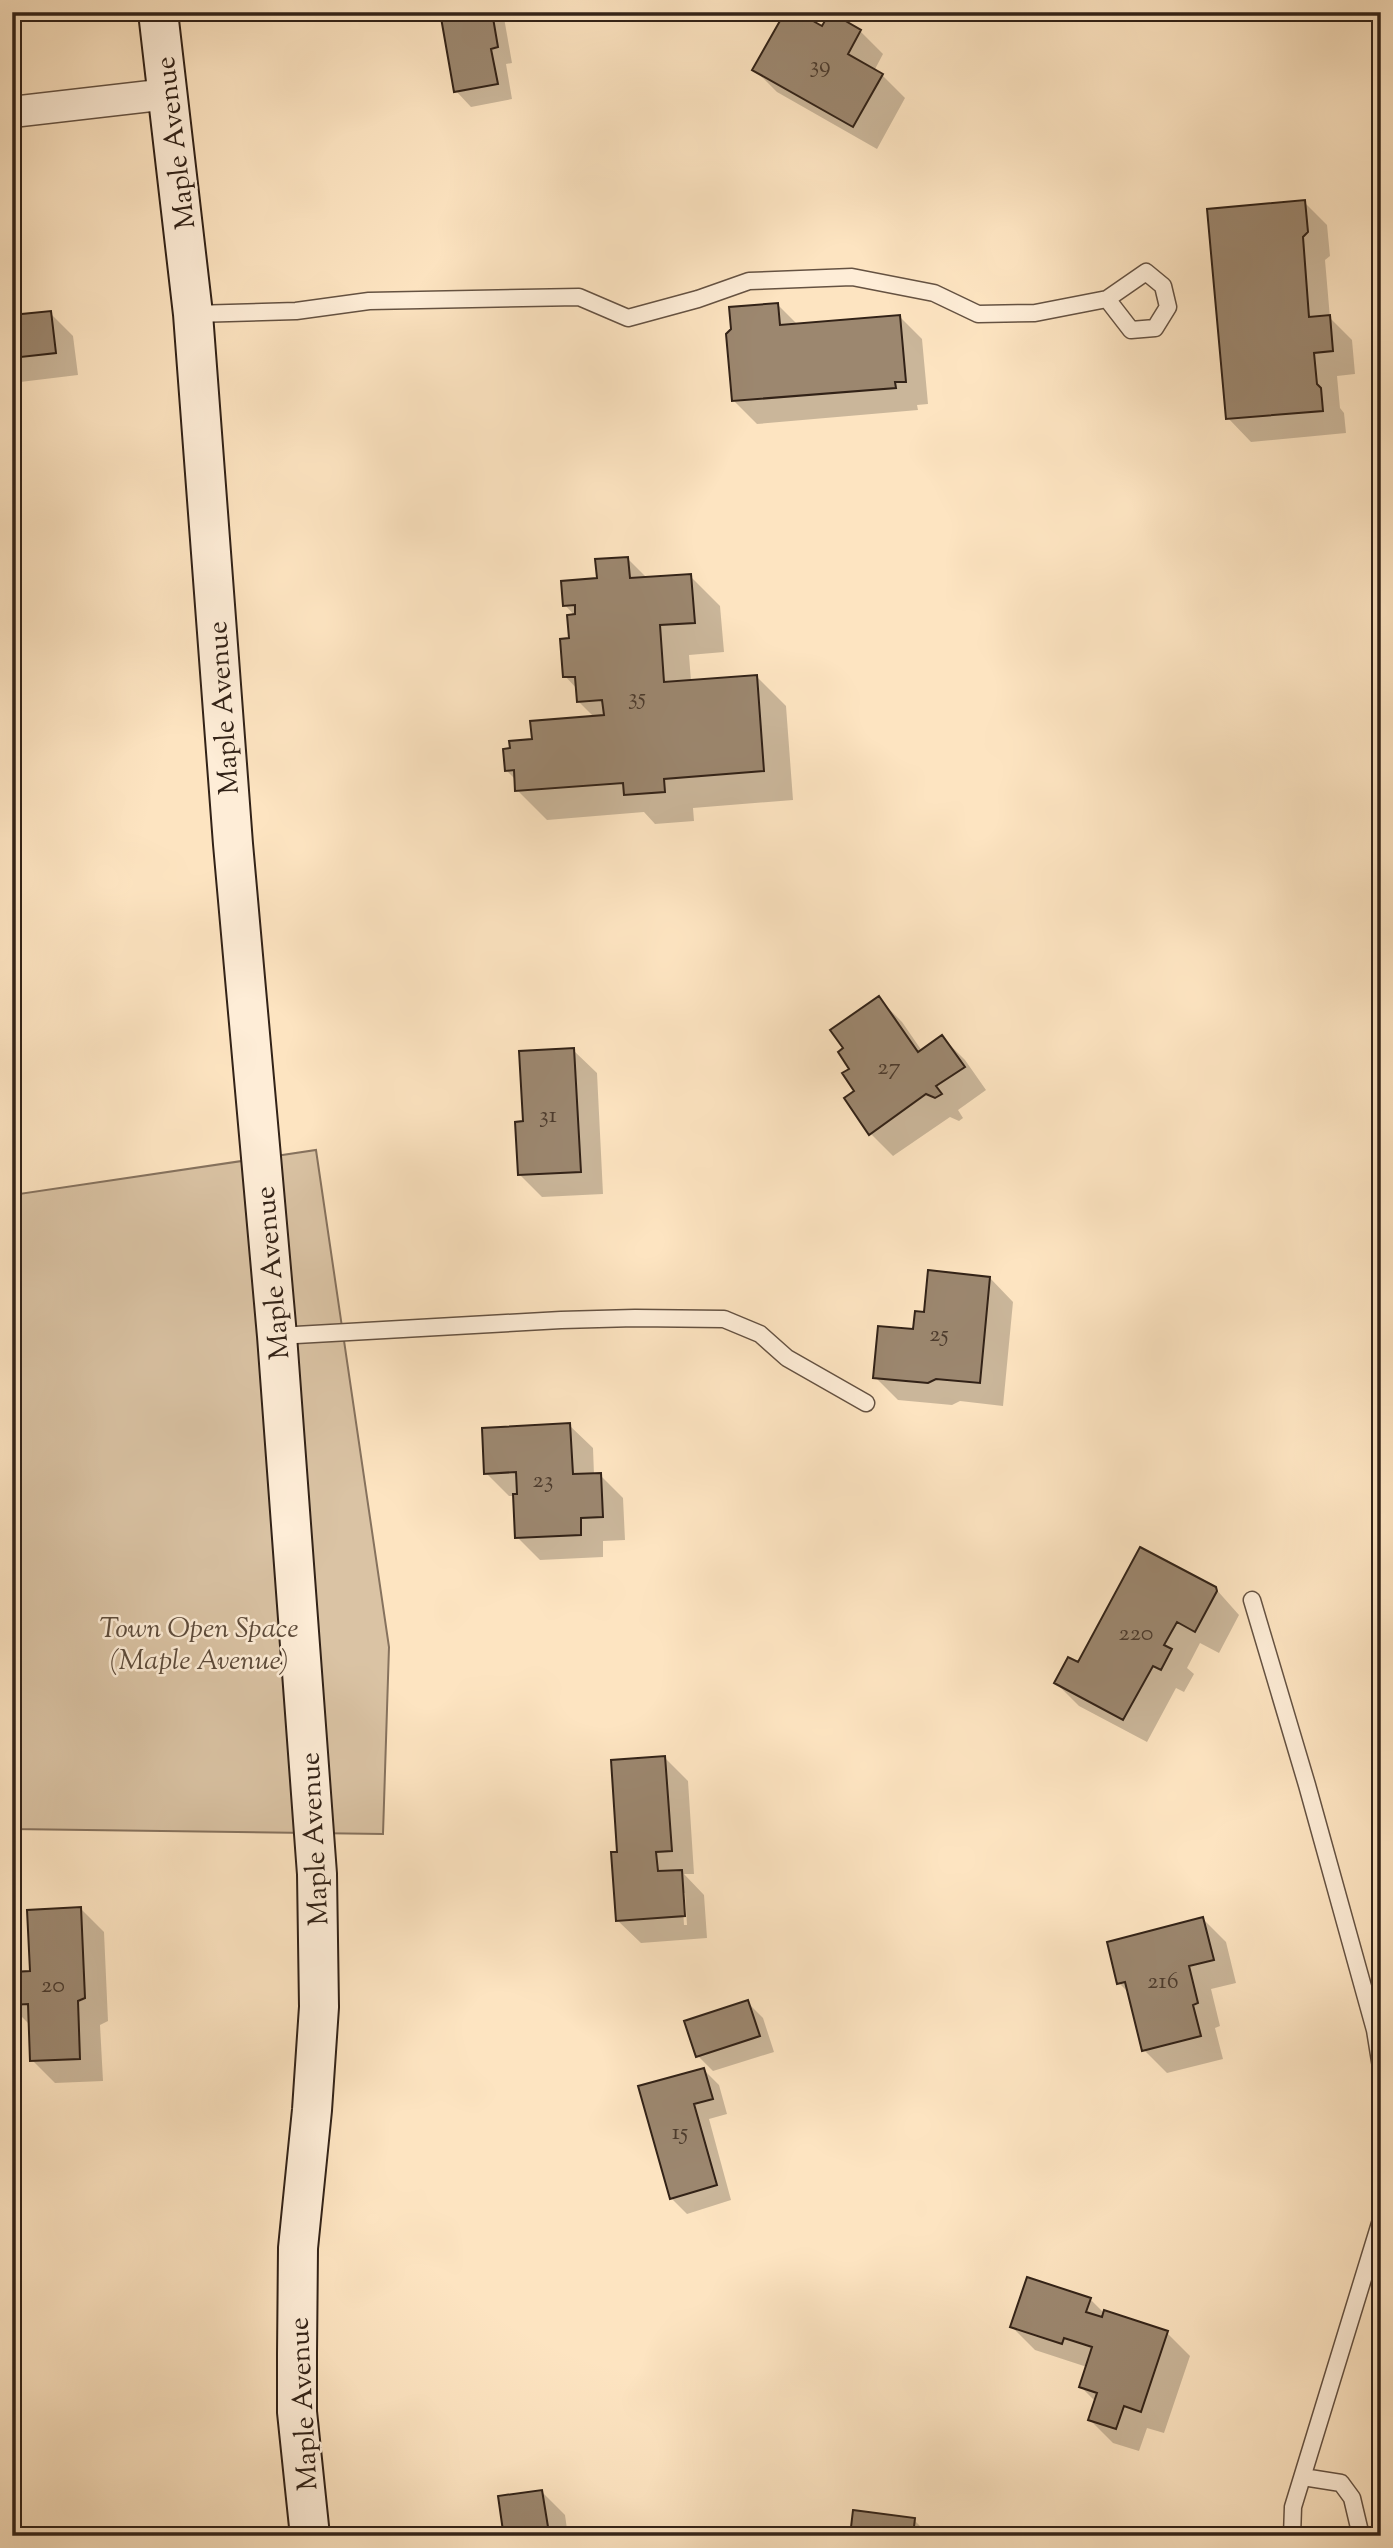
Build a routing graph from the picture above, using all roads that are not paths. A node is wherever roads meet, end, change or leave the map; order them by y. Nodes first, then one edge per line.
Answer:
1 (158, 12) edge
2 (168, 94) junction
3 (12, 112) edge
4 (1107, 299) dead end
5 (193, 314) junction
6 (277, 1336) junction
7 (866, 1403) dead end
8 (1252, 1600) dead end
9 (1381, 2067) edge
10 (1381, 2220) edge
11 (1303, 2477) junction
12 (310, 2536) edge
13 (1292, 2536) edge
14 (1361, 2536) edge

1 - 2 main road, Maple Avenue
2 - 3 street
2 - 5 main road, Maple Avenue
4 - 5 lane
5 - 6 main road, Maple Avenue
6 - 7 lane
6 - 12 main road, Maple Avenue
8 - 9 lane
10 - 11 lane
11 - 13 lane
11 - 14 lane

